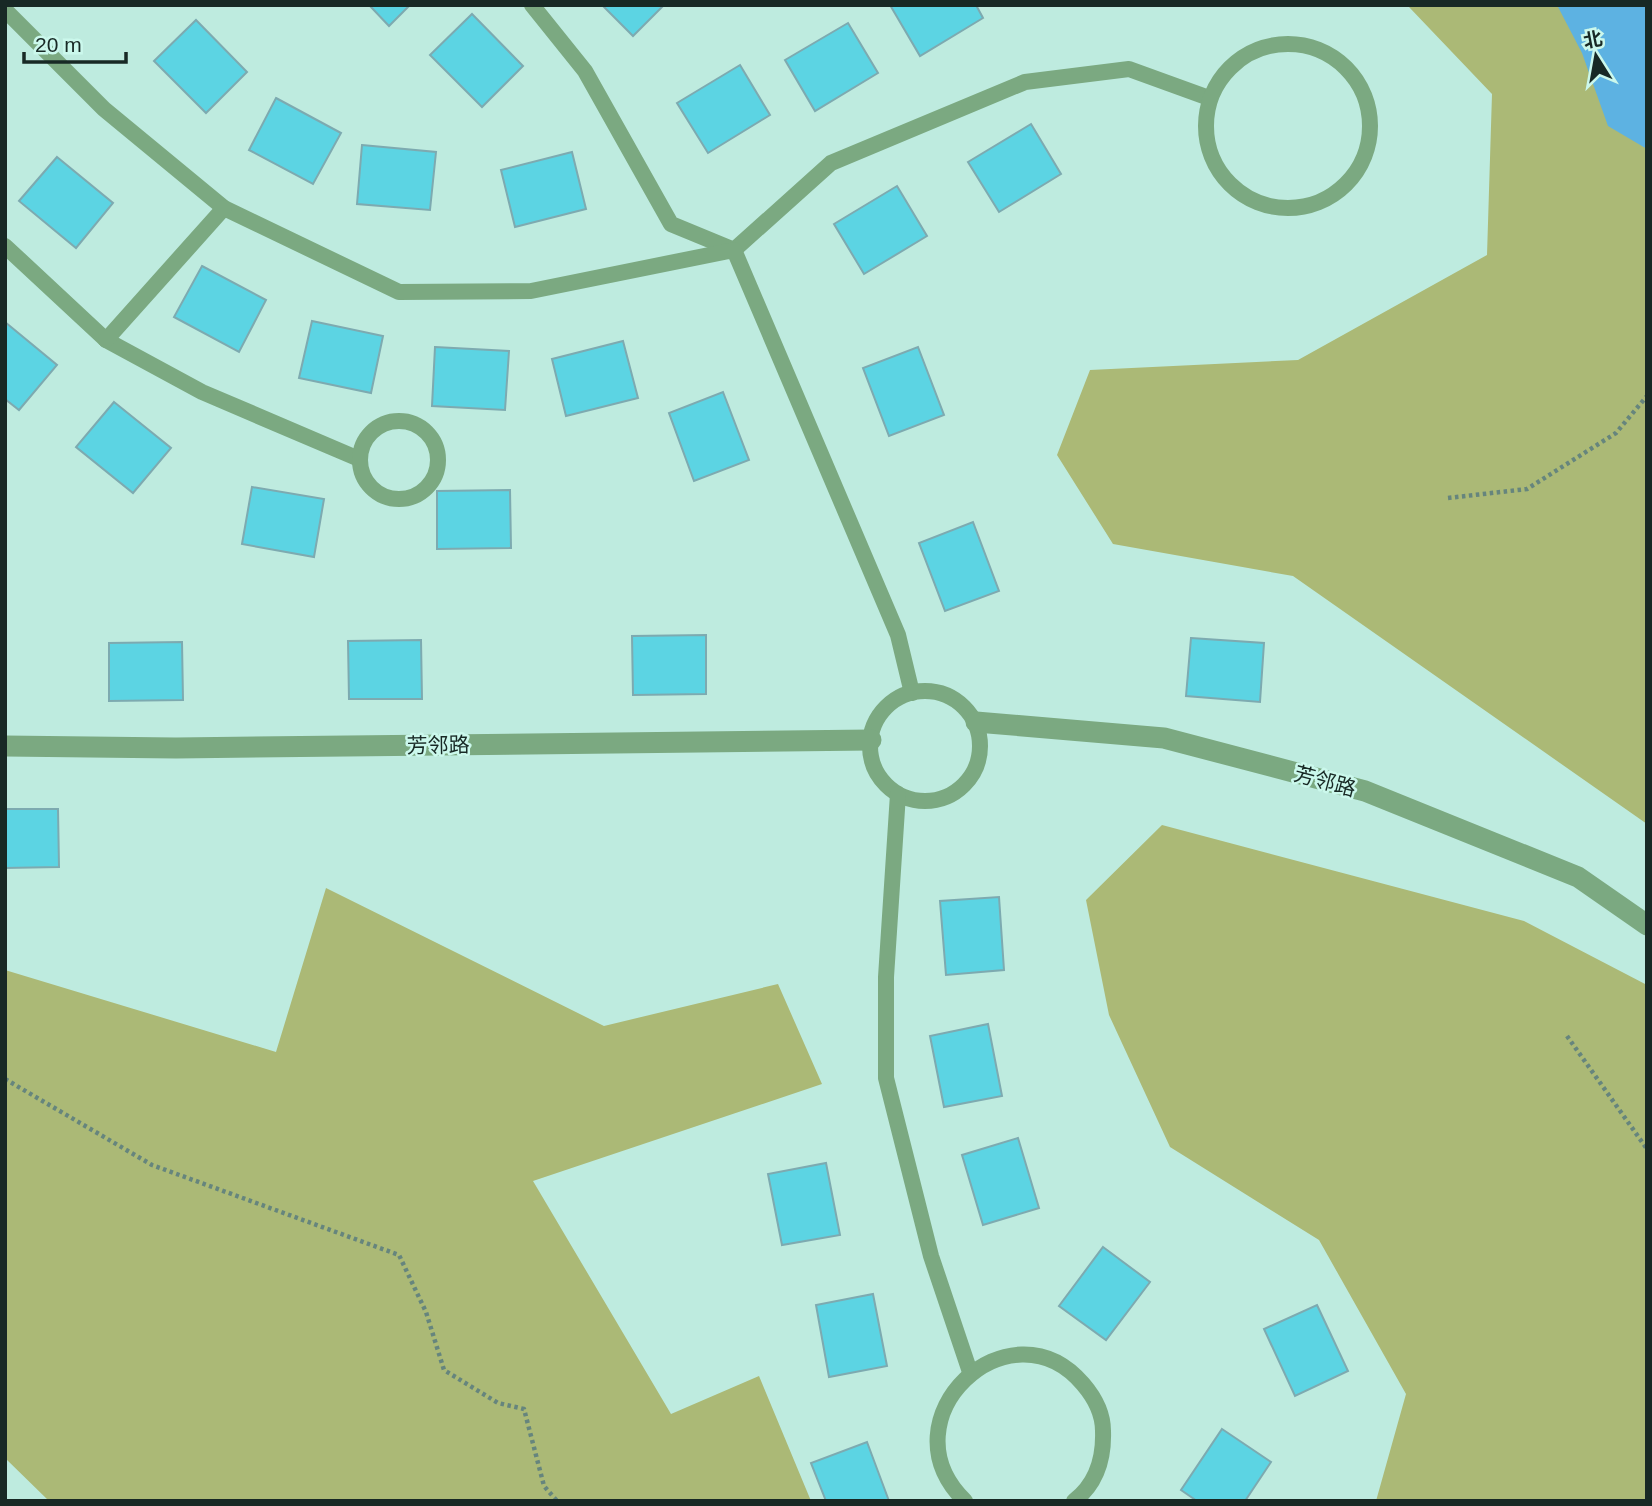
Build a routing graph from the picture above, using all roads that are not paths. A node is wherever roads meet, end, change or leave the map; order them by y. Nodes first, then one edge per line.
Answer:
1 (532, 5) edge
2 (5, 10) edge
3 (1209, 98) junction
4 (224, 208) junction
5 (5, 246) edge
6 (734, 250) junction
7 (106, 340) junction
8 (359, 459) junction
9 (912, 693) junction
10 (976, 722) junction
11 (871, 740) junction
12 (5, 746) edge
13 (898, 794) junction
14 (1647, 925) edge
15 (970, 1372) junction
16 (965, 1501) edge
17 (1073, 1501) edge

1 - 6 lane
2 - 4 lane
3 - 3 lane
3 - 6 lane
4 - 6 lane
4 - 7 lane
5 - 7 lane
6 - 9 lane
7 - 8 lane
8 - 8 lane
9 - 10 lane
9 - 11 lane
10 - 13 lane
10 - 14 street, 芳邻路
11 - 12 street, 芳邻路
11 - 13 lane
13 - 15 lane
15 - 16 lane
15 - 17 lane

